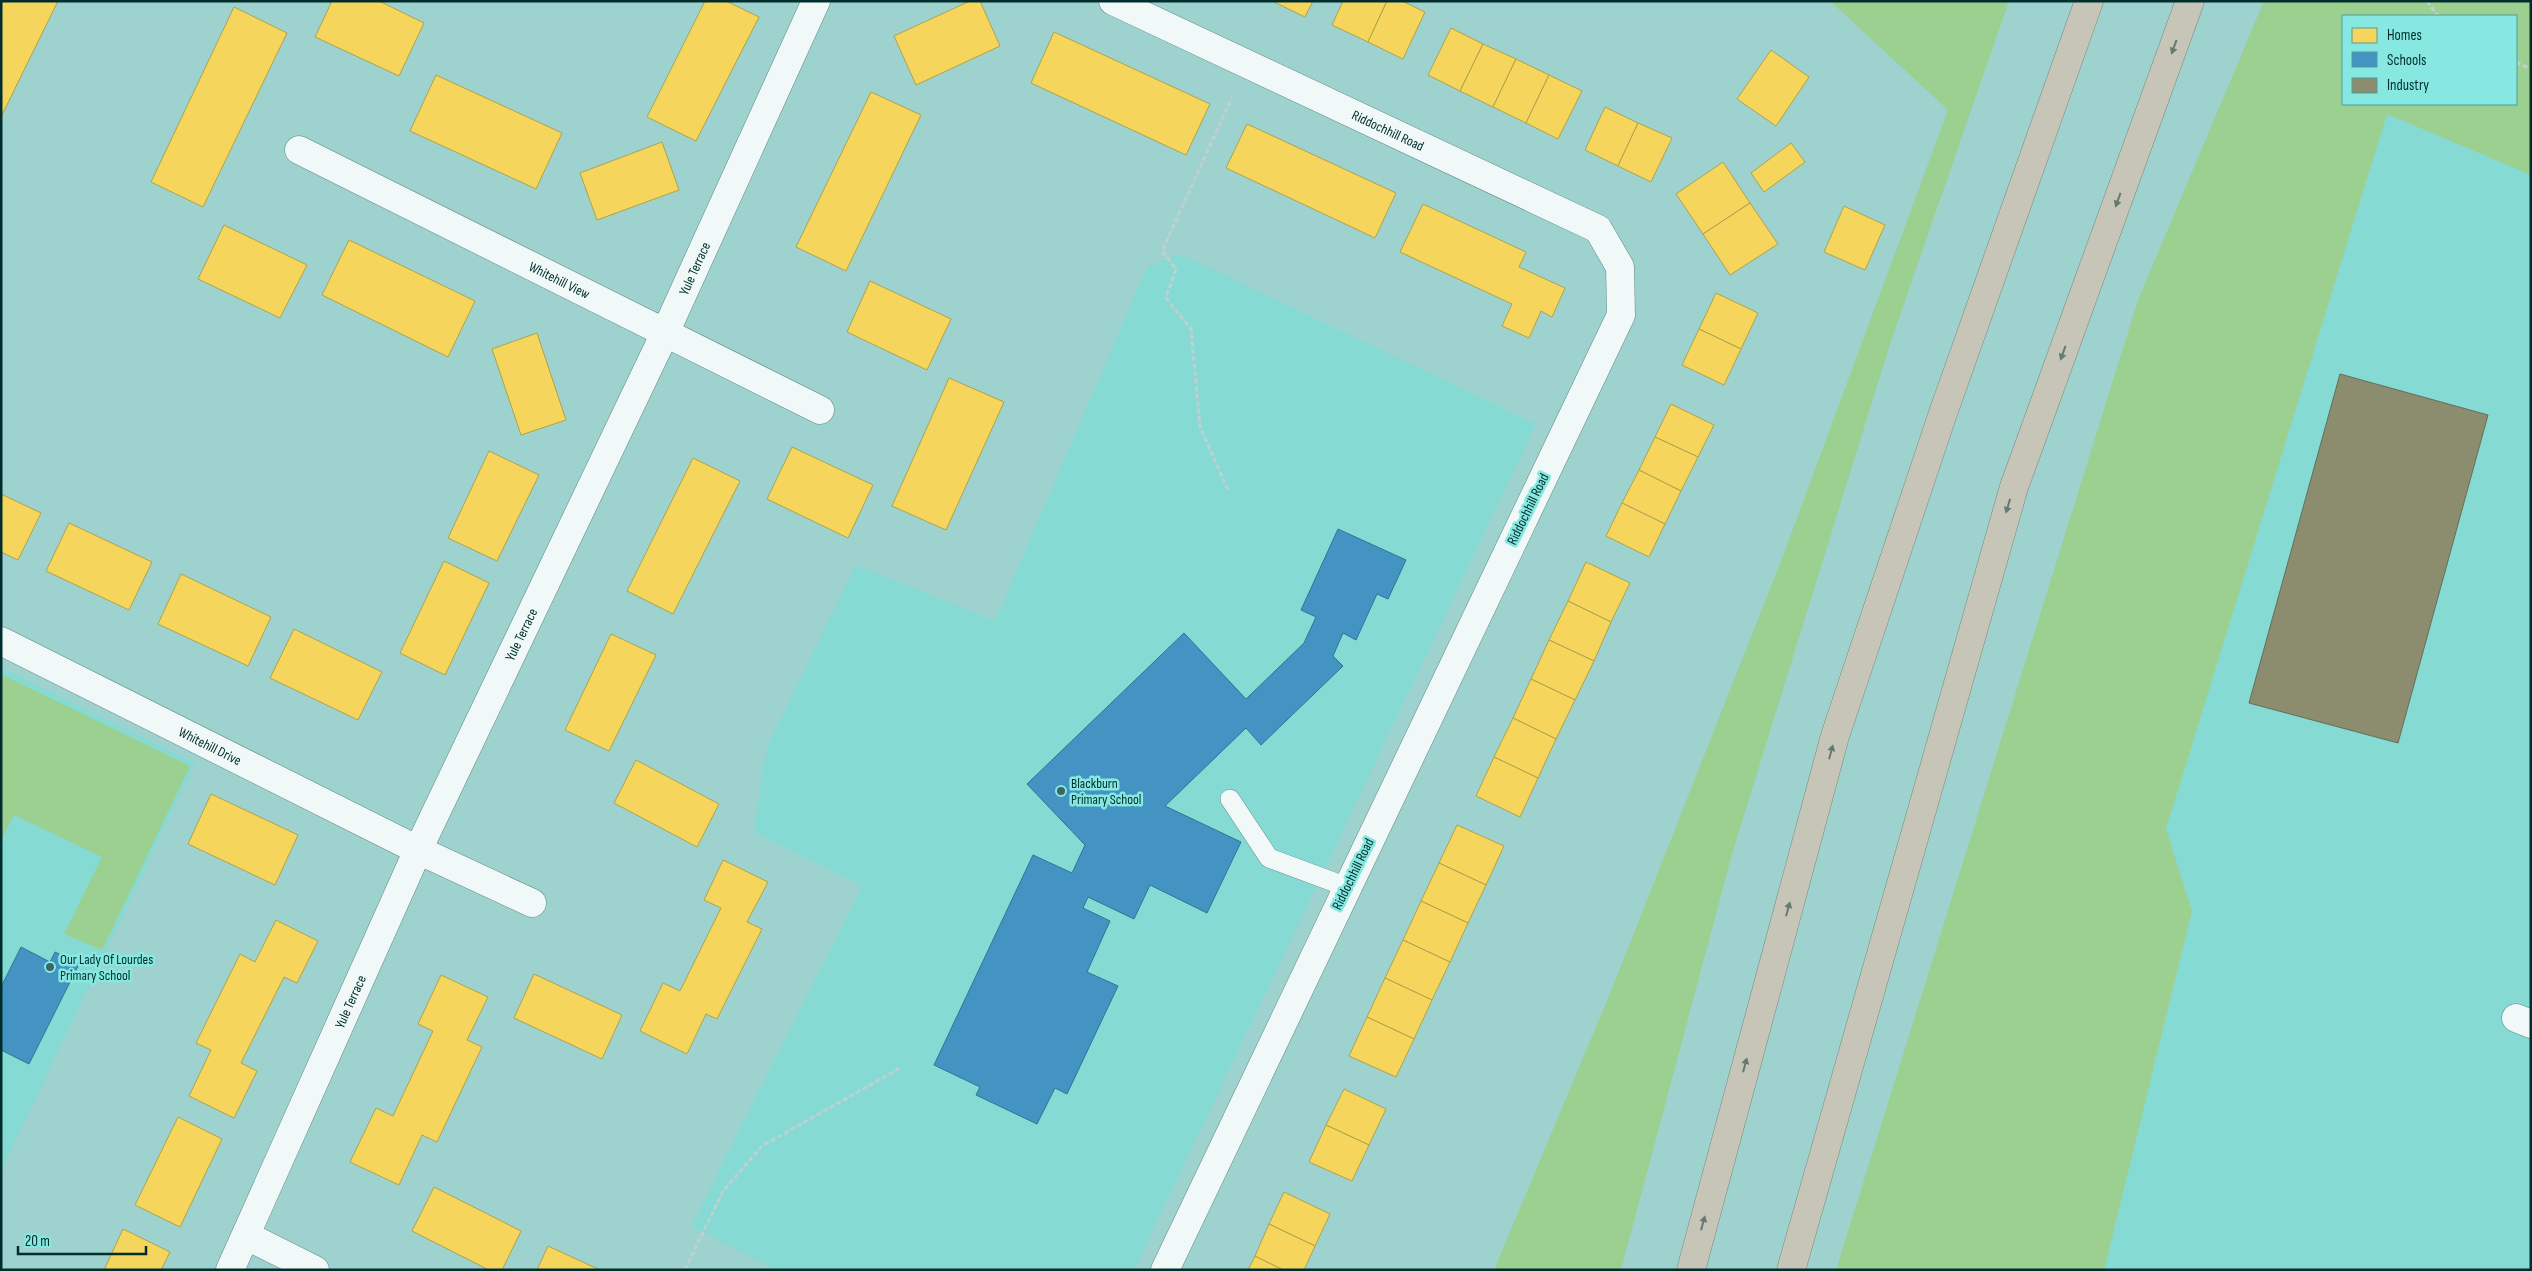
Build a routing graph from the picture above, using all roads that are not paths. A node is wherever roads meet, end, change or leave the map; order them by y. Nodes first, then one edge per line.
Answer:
1 (816, 1) edge
2 (1113, 1) edge
3 (2089, 1) edge
4 (2190, 1) edge
5 (299, 150) dead end
6 (665, 333) junction
7 (820, 410) dead end
8 (1, 641) edge
9 (1230, 799) dead end
10 (418, 850) junction
11 (1347, 887) junction
12 (532, 903) dead end
13 (247, 1236) junction
14 (230, 1270) edge
15 (315, 1270) edge
16 (1165, 1270) edge
17 (1691, 1270) edge
18 (1791, 1270) edge

1 - 6 street, Yule Terrace
2 - 11 street, Riddochhill Road
17 -> 3 highway
4 -> 18 highway
5 - 6 street, Whitehill View
6 - 7 street, Whitehill View
6 - 10 street, Yule Terrace
8 - 10 street, Whitehill Drive
9 - 11 lane
10 - 12 street, Whitehill Drive
10 - 13 street, Yule Terrace
11 - 16 street, Riddochhill Road
13 - 14 street, Yule Terrace
13 - 15 street

